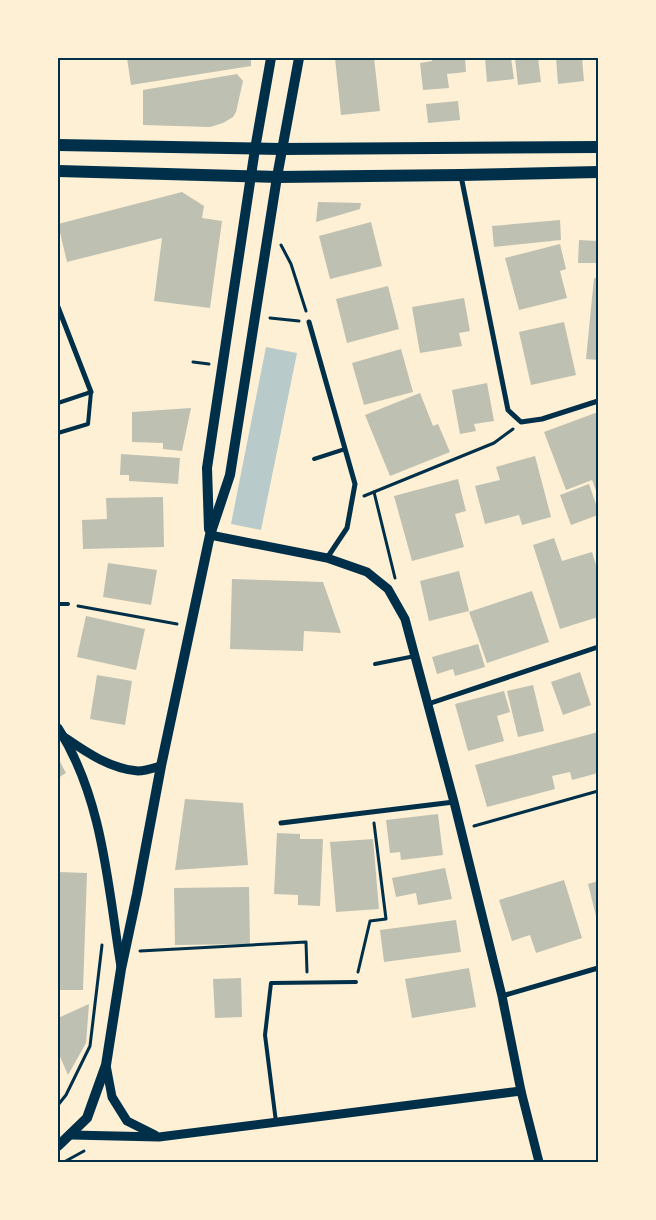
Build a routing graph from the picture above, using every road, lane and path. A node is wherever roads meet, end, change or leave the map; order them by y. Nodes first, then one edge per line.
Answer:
1 (271, 58) edge
2 (299, 58) edge
3 (58, 145) edge
4 (598, 147) edge
5 (255, 149) junction
6 (282, 149) junction
7 (58, 171) edge
8 (598, 172) edge
9 (461, 175) junction
10 (251, 176) junction
11 (277, 177) junction
12 (270, 225) junction
13 (58, 307) edge
14 (255, 316) junction
15 (309, 322) junction
16 (91, 392) junction
17 (598, 400) edge
18 (58, 403) edge
19 (521, 422) junction
20 (58, 433) edge
21 (345, 450) junction
22 (314, 459) dead end
23 (374, 492) junction
24 (352, 501) junction
25 (210, 535) junction
26 (327, 558) junction
27 (392, 596) junction
28 (58, 604) edge
29 (68, 604) joint
30 (190, 627) junction
31 (598, 647) edge
32 (415, 656) junction
33 (375, 664) dead end
34 (428, 704) junction
35 (60, 731) edge
36 (161, 766) junction
37 (598, 791) edge
38 (454, 802) junction
39 (372, 812) junction
40 (281, 823) dead end
41 (461, 830) junction
42 (103, 936) dead end
43 (124, 952) junction
44 (121, 968) junction
45 (598, 968) edge
46 (356, 982) joint
47 (308, 983) junction
48 (502, 996) junction
49 (106, 1065) junction
50 (520, 1091) junction
51 (58, 1105) edge
52 (276, 1122) junction
53 (70, 1135) junction
54 (159, 1137) junction
55 (58, 1146) edge
56 (84, 1151) dead end
57 (64, 1162) edge
58 (539, 1162) edge

1 - 5 main road
2 - 6 main road
3 - 5 main road
4 - 6 main road
5 - 6 main road
5 - 10 main road
6 - 11 main road
7 - 10 main road
8 - 9 main road
9 - 11 main road
9 - 19 street
10 - 11 main road
10 - 25 main road
11 - 12 main road
12 - 14 main road
12 - 15 path
13 - 16 street
14 - 15 path
14 - 25 main road
15 - 21 street
16 - 18 lane
16 - 20 lane
17 - 19 street
19 - 23 path
21 - 22 lane
21 - 24 street
23 - 24 path
23 - 27 path
24 - 26 street
25 - 26 street
25 - 30 main road
26 - 27 street
27 - 32 street
28 - 29 lane
29 - 30 path
30 - 36 main road
31 - 34 street
32 - 33 lane
32 - 34 street
34 - 38 street
35 - 36 street
35 - 44 street
36 - 43 main road
37 - 41 path
38 - 39 street
38 - 41 street
39 - 40 street
39 - 46 path
41 - 48 street
42 - 51 path
43 - 44 main road
43 - 47 path
44 - 49 main road
45 - 48 street
46 - 47 lane
47 - 52 lane
48 - 50 street
49 - 53 main road
49 - 54 street
50 - 52 street
50 - 58 street
52 - 54 street
53 - 54 street
53 - 55 main road
56 - 57 path

